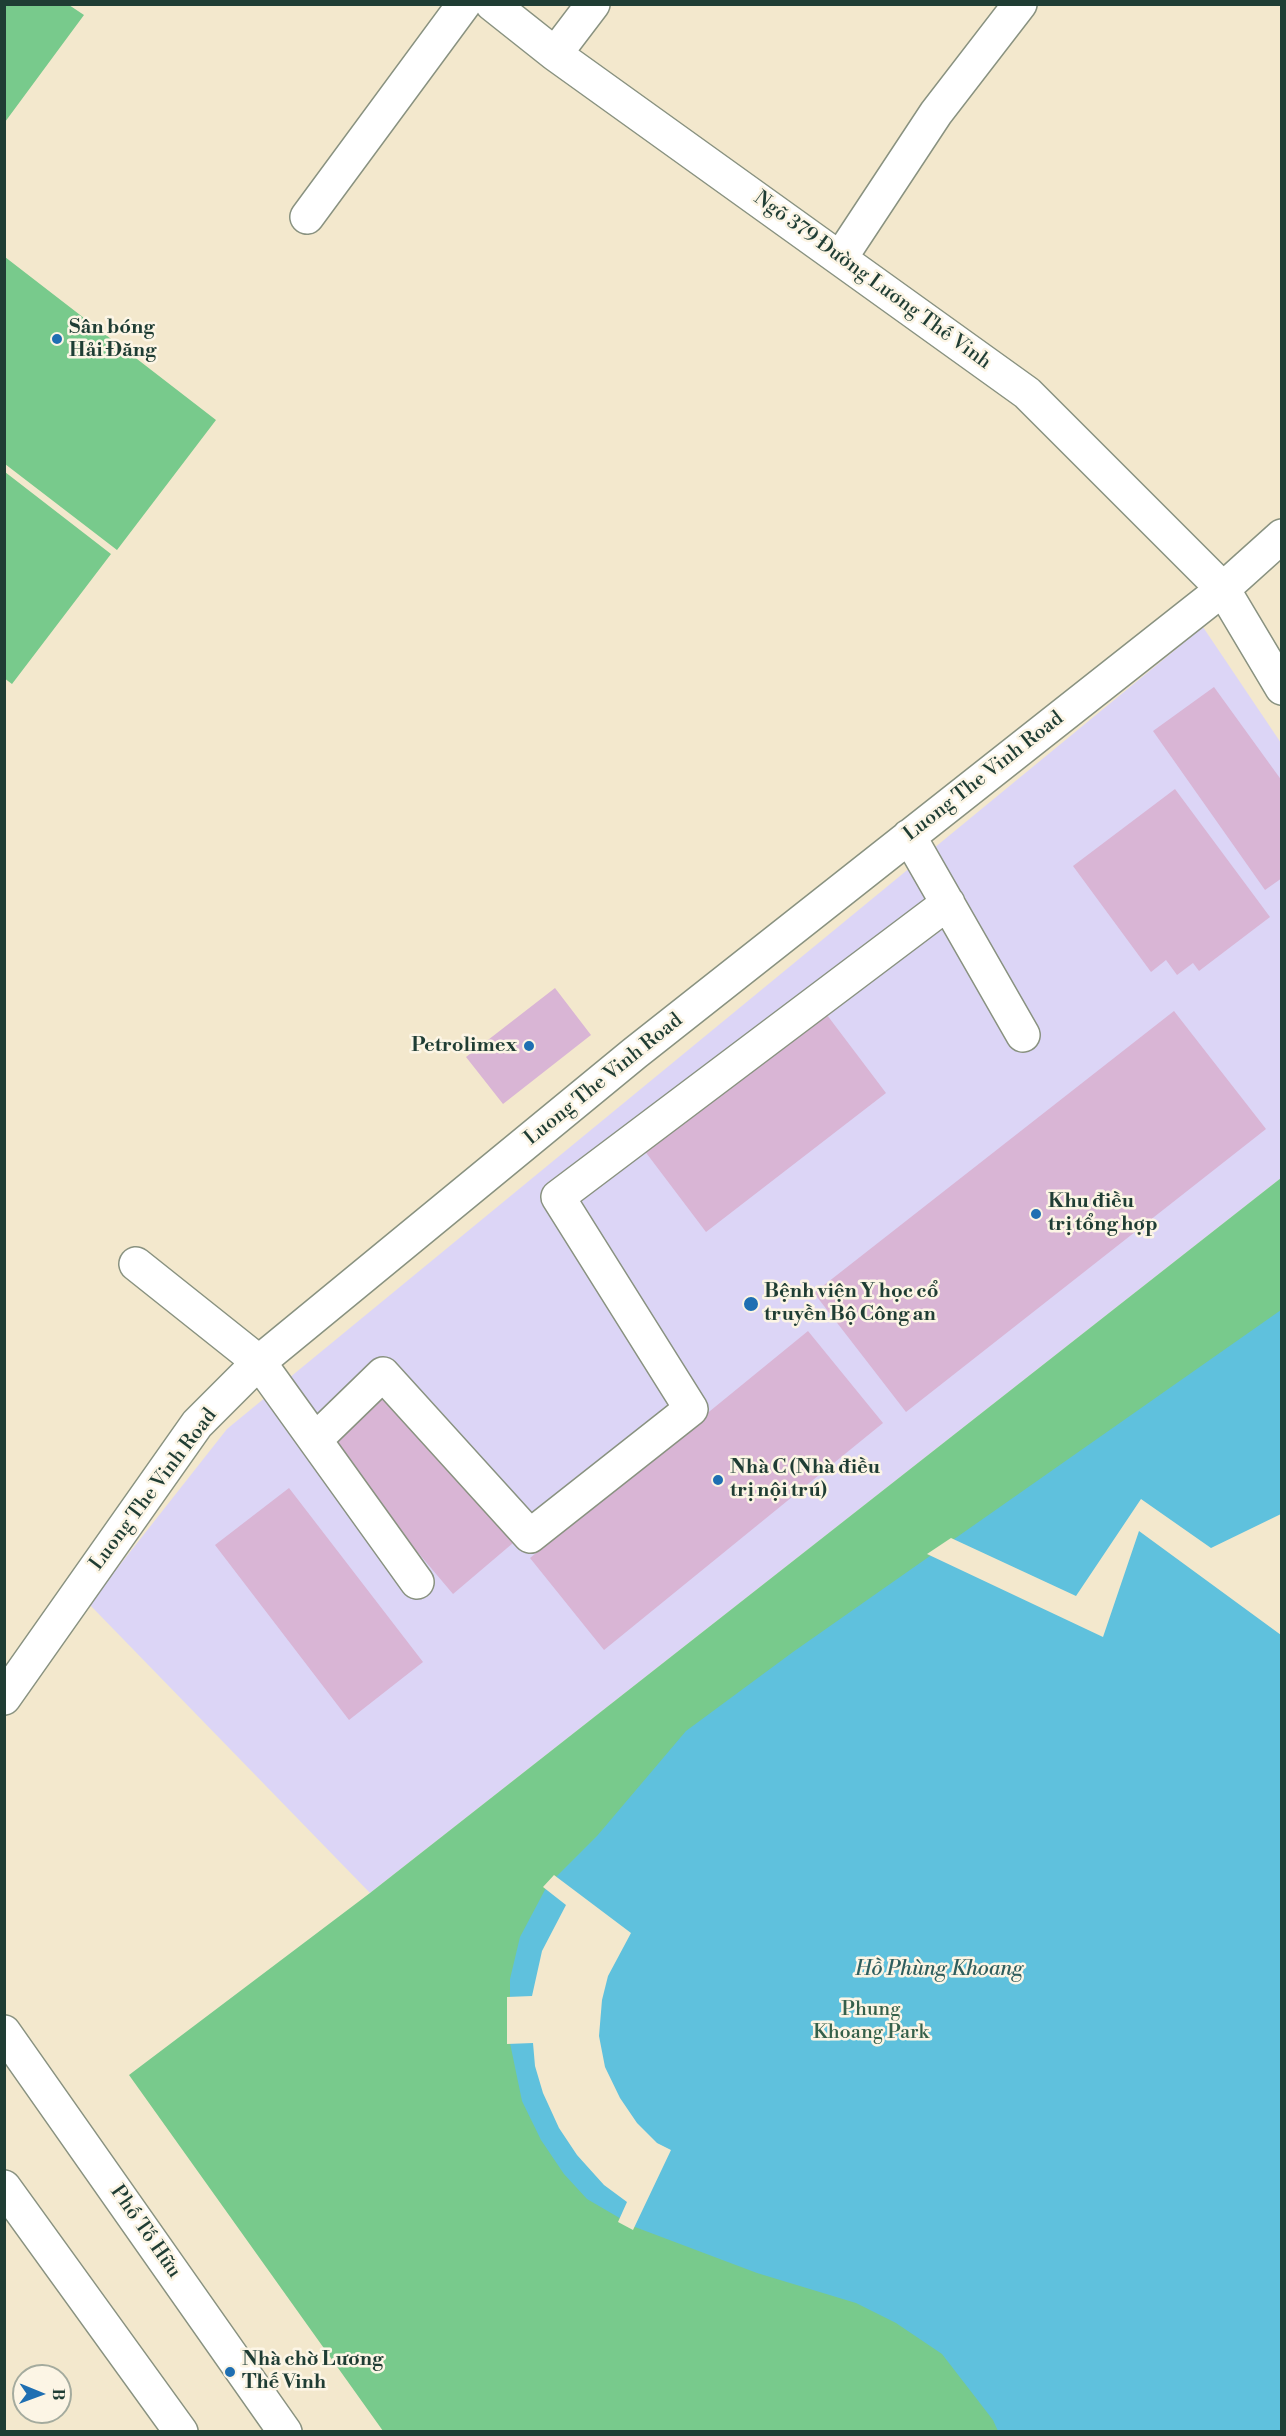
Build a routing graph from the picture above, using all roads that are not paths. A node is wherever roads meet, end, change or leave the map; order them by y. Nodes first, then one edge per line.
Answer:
1 (464, 4) edge
2 (492, 4) edge
3 (593, 4) edge
4 (1020, 4) edge
5 (555, 54) junction
6 (307, 217) dead end
7 (841, 257) junction
8 (1281, 536) edge
9 (1224, 589) junction
10 (1281, 688) edge
11 (909, 836) junction
12 (948, 903) junction
13 (1023, 1035) dead end
14 (135, 1264) dead end
15 (259, 1362) junction
16 (315, 1440) junction
17 (417, 1582) dead end
18 (4, 1698) edge
19 (4, 2032) edge
20 (4, 2187) edge
21 (181, 2432) edge
22 (285, 2432) edge

1 - 6 street
2 - 5 street, Ngõ 379 Đường Lương Thế Vinh
3 - 5 street
4 - 7 street
5 - 7 street, Ngõ 379 Đường Lương Thế Vinh
7 - 9 street, Ngõ 379 Đường Lương Thế Vinh
8 - 9 street, Luong The Vinh Road
9 - 10 street, Ngõ 379 Đường Lương Thế Vinh
9 - 11 street, Luong The Vinh Road
11 - 12 street
11 - 15 street, Luong The Vinh Road
12 - 13 street
12 - 16 street
14 - 15 street
15 - 16 street
15 - 18 street, Luong The Vinh Road
16 - 17 street
19 - 22 street, Phố Tố Hữu
20 - 21 street

